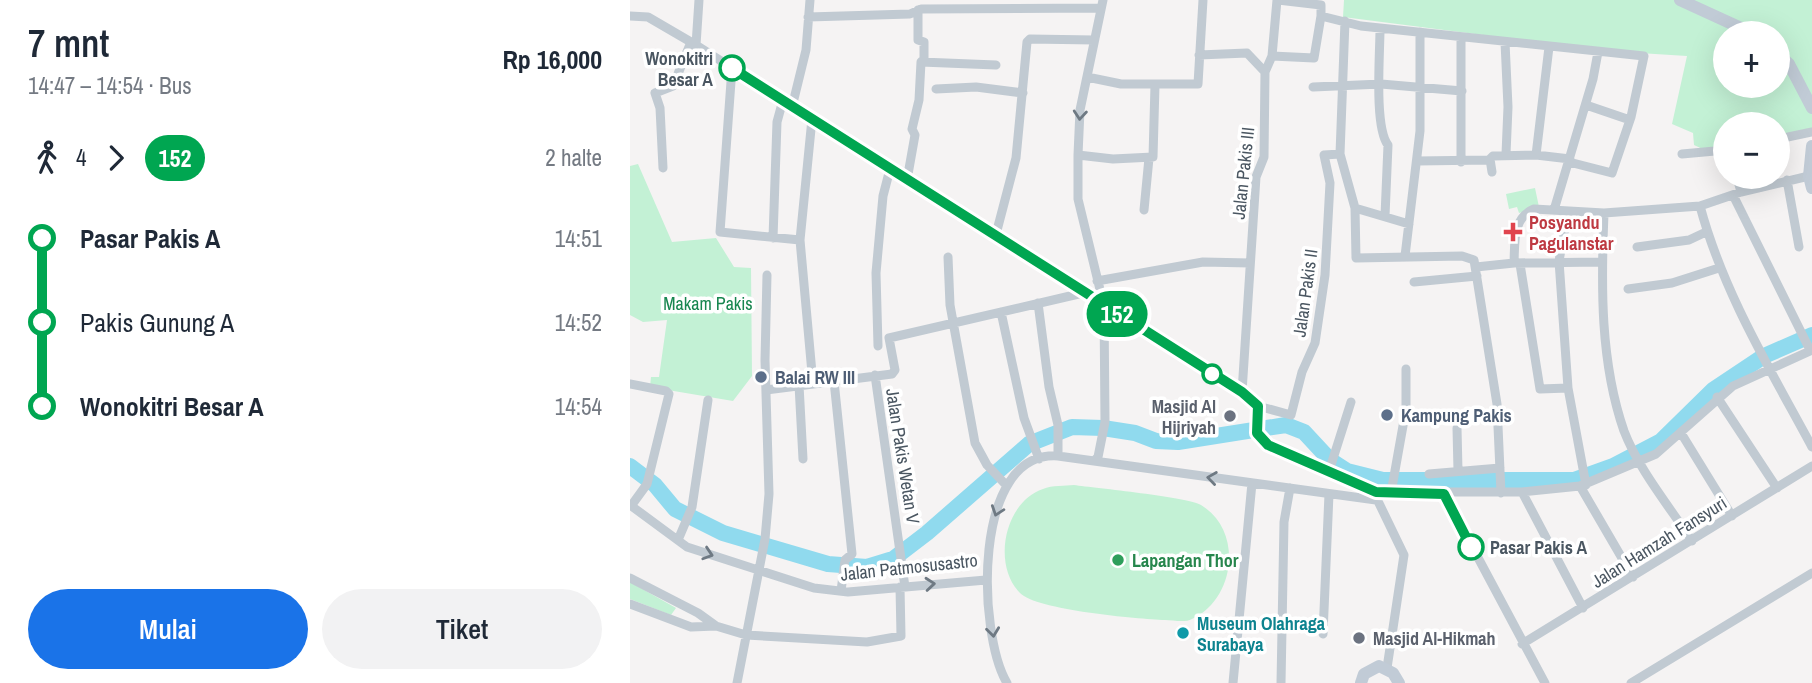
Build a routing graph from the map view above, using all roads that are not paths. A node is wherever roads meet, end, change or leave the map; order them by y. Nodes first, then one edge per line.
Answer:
1 (699, 0) edge
2 (810, 0) edge
3 (1203, 0) edge
4 (1277, 0) edge
5 (1680, 0) edge
6 (965, 4) edge
7 (1026, 4) edge
8 (1102, 4) edge
9 (919, 6) edge
10 (1321, 11) junction
11 (630, 16) edge
12 (808, 17) junction
13 (1345, 21) junction
14 (1726, 21) edge
15 (1380, 29) junction
16 (1420, 32) junction
17 (1461, 38) junction
18 (1094, 40) junction
19 (1505, 42) junction
20 (694, 44) junction
21 (1549, 47) junction
22 (1598, 52) junction
23 (1199, 55) junction
24 (1272, 56) junction
25 (921, 62) junction
26 (996, 65) dead end
27 (732, 68) junction
28 (1790, 68) edge
29 (1265, 72) junction
30 (1087, 77) junction
31 (1381, 84) junction
32 (1155, 85) junction
33 (1343, 85) junction
34 (1313, 87) dead end
35 (1420, 88) junction
36 (936, 89) dead end
37 (1462, 90) junction
38 (1023, 93) junction
39 (783, 100) junction
40 (1586, 105) junction
41 (792, 107) junction
42 (1812, 108) edge
43 (812, 119) junction
44 (1630, 120) junction
45 (1812, 132) edge
46 (1790, 137) edge
47 (1812, 146) edge
48 (1713, 151) edge
49 (1340, 154) junction
50 (1682, 154) dead end
51 (1078, 155) junction
52 (1506, 155) junction
53 (1536, 155) junction
54 (1149, 158) junction
55 (1490, 159) junction
56 (1570, 160) junction
57 (1417, 161) junction
58 (1461, 162) junction
59 (663, 168) dead end
60 (890, 169) junction
61 (1492, 172) dead end
62 (907, 180) junction
63 (1790, 180) edge
64 (1811, 182) edge
65 (1737, 189) edge
66 (1752, 189) edge
67 (1789, 189) edge
68 (1737, 193) junction
69 (1700, 206) junction
70 (1355, 208) junction
71 (1144, 210) dead end
72 (1554, 210) junction
73 (1568, 211) junction
74 (1604, 213) junction
75 (1385, 216) junction
76 (1409, 224) junction
77 (1706, 232) junction
78 (773, 237) junction
79 (995, 238) junction
80 (800, 240) junction
81 (1637, 247) dead end
82 (1799, 247) dead end
83 (1405, 256) junction
84 (948, 257) dead end
85 (1559, 261) junction
86 (1250, 262) junction
87 (1602, 262) junction
88 (1517, 263) junction
89 (1719, 268) junction
90 (1476, 272) junction
91 (767, 275) dead end
92 (1097, 281) junction
93 (1414, 282) dead end
94 (1628, 289) dead end
95 (1083, 293) junction
96 (1038, 303) junction
97 (1104, 306) junction
98 (1001, 312) junction
99 (955, 326) junction
100 (889, 338) junction
101 (1809, 348) edge
102 (1406, 369) dead end
103 (1770, 370) junction
104 (875, 375) junction
105 (834, 381) junction
106 (630, 384) edge
107 (813, 384) junction
108 (799, 385) junction
109 (1568, 388) junction
110 (766, 390) junction
111 (1242, 392) junction
112 (1717, 397) junction
113 (708, 400) dead end
114 (1351, 402) dead end
115 (1258, 406) junction
116 (1457, 428) dead end
117 (1681, 433) junction
118 (1812, 447) edge
119 (1058, 456) junction
120 (1637, 456) junction
121 (803, 458) dead end
122 (1039, 459) junction
123 (1094, 461) junction
124 (1329, 464) junction
125 (1812, 466) edge
126 (1458, 471) junction
127 (1500, 471) junction
128 (1429, 474) dead end
129 (1584, 480) junction
130 (1252, 483) junction
131 (1392, 485) junction
132 (1007, 486) junction
133 (1290, 488) junction
134 (1777, 488) junction
135 (1501, 490) junction
136 (1522, 492) junction
137 (1329, 494) junction
138 (1444, 494) junction
139 (1376, 496) junction
140 (630, 505) edge
141 (1732, 516) junction
142 (678, 540) junction
143 (1692, 541) junction
144 (757, 570) junction
145 (1812, 573) edge
146 (1633, 577) junction
147 (630, 578) edge
148 (986, 580) junction
149 (902, 587) junction
150 (841, 591) junction
151 (630, 604) edge
152 (1583, 608) junction
153 (716, 626) junction
154 (1322, 634) dead end
155 (746, 635) junction
156 (1522, 644) junction
157 (1387, 668) junction
158 (737, 683) edge
159 (1007, 683) edge
160 (1233, 683) edge
161 (1280, 683) edge
162 (1361, 683) edge
163 (1399, 683) edge
164 (1545, 683) edge
165 (1631, 683) edge

1 - 20 street
2 - 12 street
3 - 23 street
4 - 10 street
4 - 24 street, Jalan Pakis III
5 - 14 street
6 - 7 street
6 - 9 street
7 - 8 street
8 - 18 street
9 - 12 street
9 - 25 street
10 - 13 street
10 - 24 street
11 - 20 street
12 - 41 street
13 - 15 street
13 - 33 street
15 - 16 street
15 - 31 street
16 - 17 street
16 - 35 street
17 - 19 street
17 - 37 street
18 - 30 street
18 - 38 street
19 - 21 street
19 - 52 street
20 - 27 street
20 - 59 street
21 - 22 street
21 - 53 street
22 - 40 street
22 - 44 street
23 - 29 street
23 - 32 street
24 - 29 street, Jalan Pakis III
25 - 26 street
25 - 62 street
27 - 39 street
27 - 78 street
28 - 42 street
29 - 86 street, Jalan Pakis III
30 - 32 street
30 -> 51 street
31 - 33 street
31 - 35 street
31 - 75 street
32 - 54 street
33 - 34 street
33 - 49 street
35 - 37 street
35 - 57 street
36 - 38 street
37 - 58 street
38 - 79 street
39 - 41 street
39 - 78 street
40 - 44 street
40 - 56 street
41 - 43 street
43 - 60 street
43 - 80 street
44 - 56 street
45 - 46 street
47 - 64 street
48 - 50 street
49 - 70 street
49 - 115 street, Jalan Pakis II
51 - 54 street
51 - 92 street
52 - 53 street
52 - 55 street
53 - 56 street
54 - 71 street
55 - 58 street
55 - 61 street
56 - 72 street
57 - 58 street
57 - 76 street
60 - 62 street
60 - 100 street
62 - 79 street
63 - 64 street
65 - 68 street
66 - 68 street
67 - 82 street
68 - 69 street
68 - 101 street
69 - 74 street
69 - 77 street
70 - 75 street
70 - 83 street
72 - 73 street
72 - 88 street
73 - 74 street
73 - 85 street
74 - 87 street
75 - 76 street
76 - 83 street
77 - 81 street
77 - 89 street
78 - 80 street
79 - 95 street
80 - 107 street
83 - 90 street
84 - 99 street
85 - 87 street
85 - 88 street
85 - 109 street
86 - 92 street
86 - 111 street, Jalan Pakis III
87 - 120 street
88 - 90 street
88 - 109 street
89 - 94 street
89 - 103 street
90 - 93 street
90 - 127 street
91 - 110 street
92 - 97 street
95 - 96 street
95 - 97 street
96 - 98 street
96 - 119 street
97 - 111 street
97 - 123 street
98 - 99 street
98 - 122 street
99 - 100 street
99 - 132 street
100 - 104 street, Jalan Pakis Wetan V
101 - 103 street
102 - 131 street
103 - 112 street
103 - 118 street
104 - 105 street
104 - 149 street, Jalan Pakis Wetan V
105 - 107 street
105 - 150 street
106 - 140 street
107 - 108 street
108 - 110 street
108 - 121 street
109 - 129 street
110 - 144 street
111 - 115 street
112 - 117 street
112 - 134 street
113 - 142 street
114 - 124 street
115 - 124 street
116 - 126 street
117 - 120 street
117 - 141 street
119 - 122 street
119 - 123 street
120 - 129 street
120 - 143 street
122 - 132 street, Jalan Patmosusastro
130 -> 123 street
124 - 139 street
125 - 134 street, Jalan Hamzah Fansyuri
126 - 127 street
126 - 128 street
127 - 135 street
129 - 136 street
129 - 146 street
130 - 133 street
130 - 160 street
131 - 138 street
131 - 139 street
132 -> 148 street, Jalan Patmosusastro
133 - 137 street
133 - 161 street
134 - 141 street, Jalan Hamzah Fansyuri
135 - 136 street
135 - 138 street
136 - 152 street
137 - 139 street
137 - 154 street
138 - 156 street
139 - 157 street
140 - 142 street, Jalan Patmosusastro
141 - 143 street, Jalan Hamzah Fansyuri
142 -> 144 street, Jalan Patmosusastro
143 - 146 street, Jalan Hamzah Fansyuri
144 - 150 street, Jalan Patmosusastro
144 - 155 street
145 - 165 street
146 - 152 street, Jalan Hamzah Fansyuri
147 - 153 street
149 -> 148 street, Jalan Patmosusastro
148 -> 159 street
149 - 150 street, Jalan Patmosusastro
149 - 155 street, Jalan Pakis Wetan V
151 - 153 street
152 - 156 street, Jalan Hamzah Fansyuri
153 - 155 street
155 - 158 street
156 - 164 street
157 - 162 street
157 - 163 street

